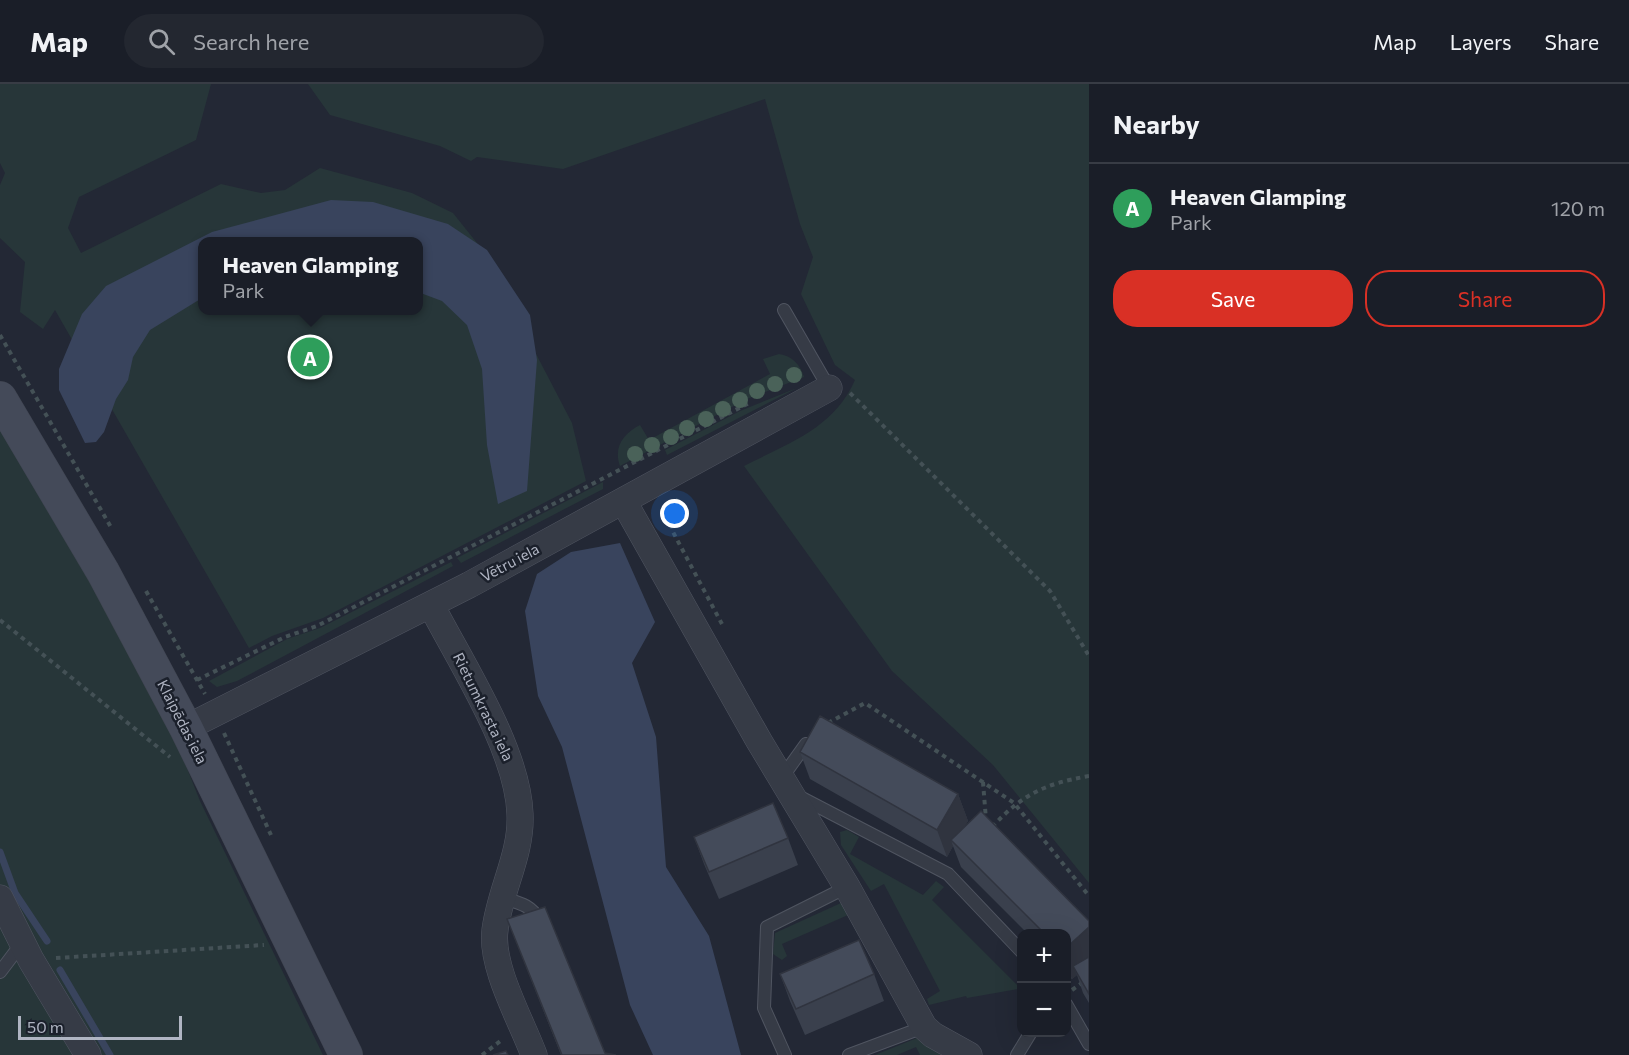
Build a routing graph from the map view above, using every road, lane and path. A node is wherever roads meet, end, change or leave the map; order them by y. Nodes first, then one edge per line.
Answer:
1 (784, 310) dead end
2 (0, 335) edge
3 (829, 388) junction
4 (0, 398) edge
5 (753, 401) dead end
6 (683, 494) dead end
7 (624, 502) junction
8 (116, 536) dead end
9 (145, 588) dead end
10 (431, 605) junction
11 (0, 620) edge
12 (729, 636) dead end
13 (1089, 656) edge
14 (196, 680) junction
15 (201, 711) junction
16 (806, 744) joint
17 (175, 762) dead end
18 (1089, 776) edge
19 (983, 782) junction
20 (785, 785) junction
21 (1014, 803) junction
22 (272, 838) dead end
23 (847, 887) junction
24 (1089, 896) edge
25 (0, 898) edge
26 (503, 898) junction
27 (540, 921) edge
28 (271, 945) dead end
29 (1017, 947) edge
30 (26, 951) junction
31 (0, 972) edge
32 (1089, 978) edge
33 (1071, 991) edge
34 (1071, 1013) edge
35 (924, 1027) junction
36 (506, 1036) dead end
37 (1028, 1037) edge
38 (1089, 1044) edge
39 (88, 1055) edge
40 (346, 1055) edge
41 (482, 1055) edge
42 (534, 1055) edge
43 (785, 1055) edge
44 (849, 1055) edge
45 (969, 1055) edge
46 (1017, 1055) edge

1 - 3 lane
2 - 8 path
3 - 7 street, Vētru iela
3 - 13 path
4 - 15 main road, Klaipēdas iela
5 - 14 path
6 - 12 path
7 - 10 street, Vētru iela
7 - 20 street
9 - 14 path
10 - 15 street, Vētru iela
10 - 26 street, Rietumkrasta iela
11 - 17 path
14 - 15 path
15 - 22 path
15 - 40 main road, Klaipēdas iela
16 - 19 path
16 - 20 lane
18 - 21 path
19 - 21 path
19 - 21 path
20 - 23 street
20 - 29 lane
21 - 24 path
23 - 35 street
23 - 43 lane
25 - 30 street
26 - 27 lane
26 - 42 street, Rietumkrasta iela
28 - 30 path
30 - 31 lane
30 - 39 street
32 - 33 path
34 - 38 lane
35 - 44 lane
35 - 45 street
36 - 41 path
37 - 46 lane

